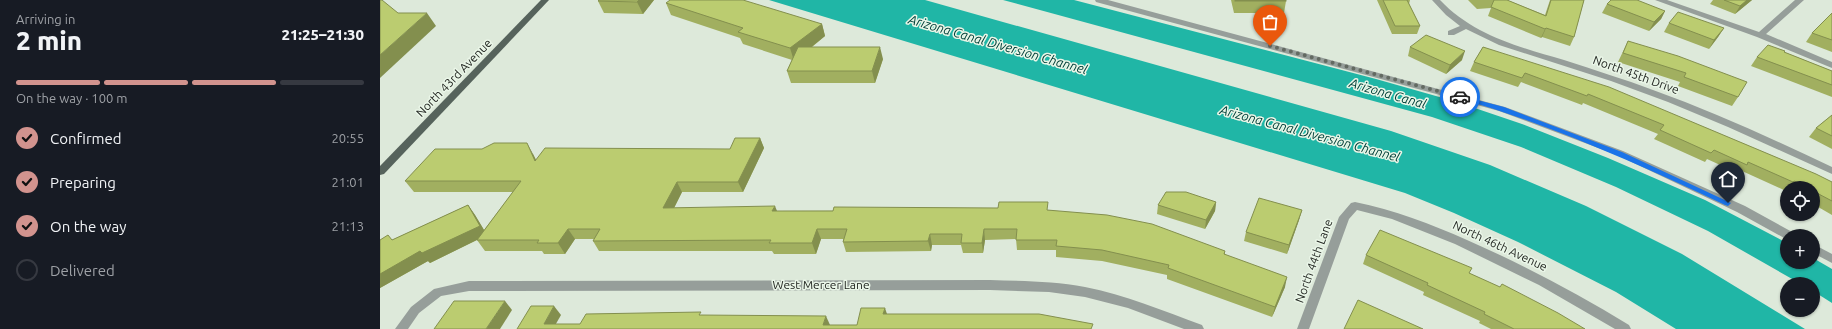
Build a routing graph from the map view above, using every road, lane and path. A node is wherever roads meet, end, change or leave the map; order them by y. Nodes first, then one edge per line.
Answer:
1 (545, 0) edge
2 (1099, 0) edge
3 (1436, 0) edge
4 (1659, 0) edge
5 (1800, 0) edge
6 (1467, 26) junction
7 (1451, 33) dead end
8 (1760, 35) junction
9 (1832, 65) edge
10 (1832, 171) edge
11 (380, 172) edge
12 (1355, 206) joint
13 (1780, 231) edge
14 (1820, 252) edge
15 (1832, 259) edge
16 (401, 329) edge
17 (1198, 329) edge
18 (1303, 329) edge
19 (1625, 329) edge

1 - 11 main road, North 43rd Avenue
2 - 13 street
3 - 6 street, North 45th Drive
4 - 8 street
5 - 8 street
6 - 7 street
6 - 10 street, North 45th Drive
8 - 9 street
12 - 18 street, North 44th Lane
12 - 19 street, North 46th Avenue
14 - 15 street
16 - 17 street, West Mercer Lane

